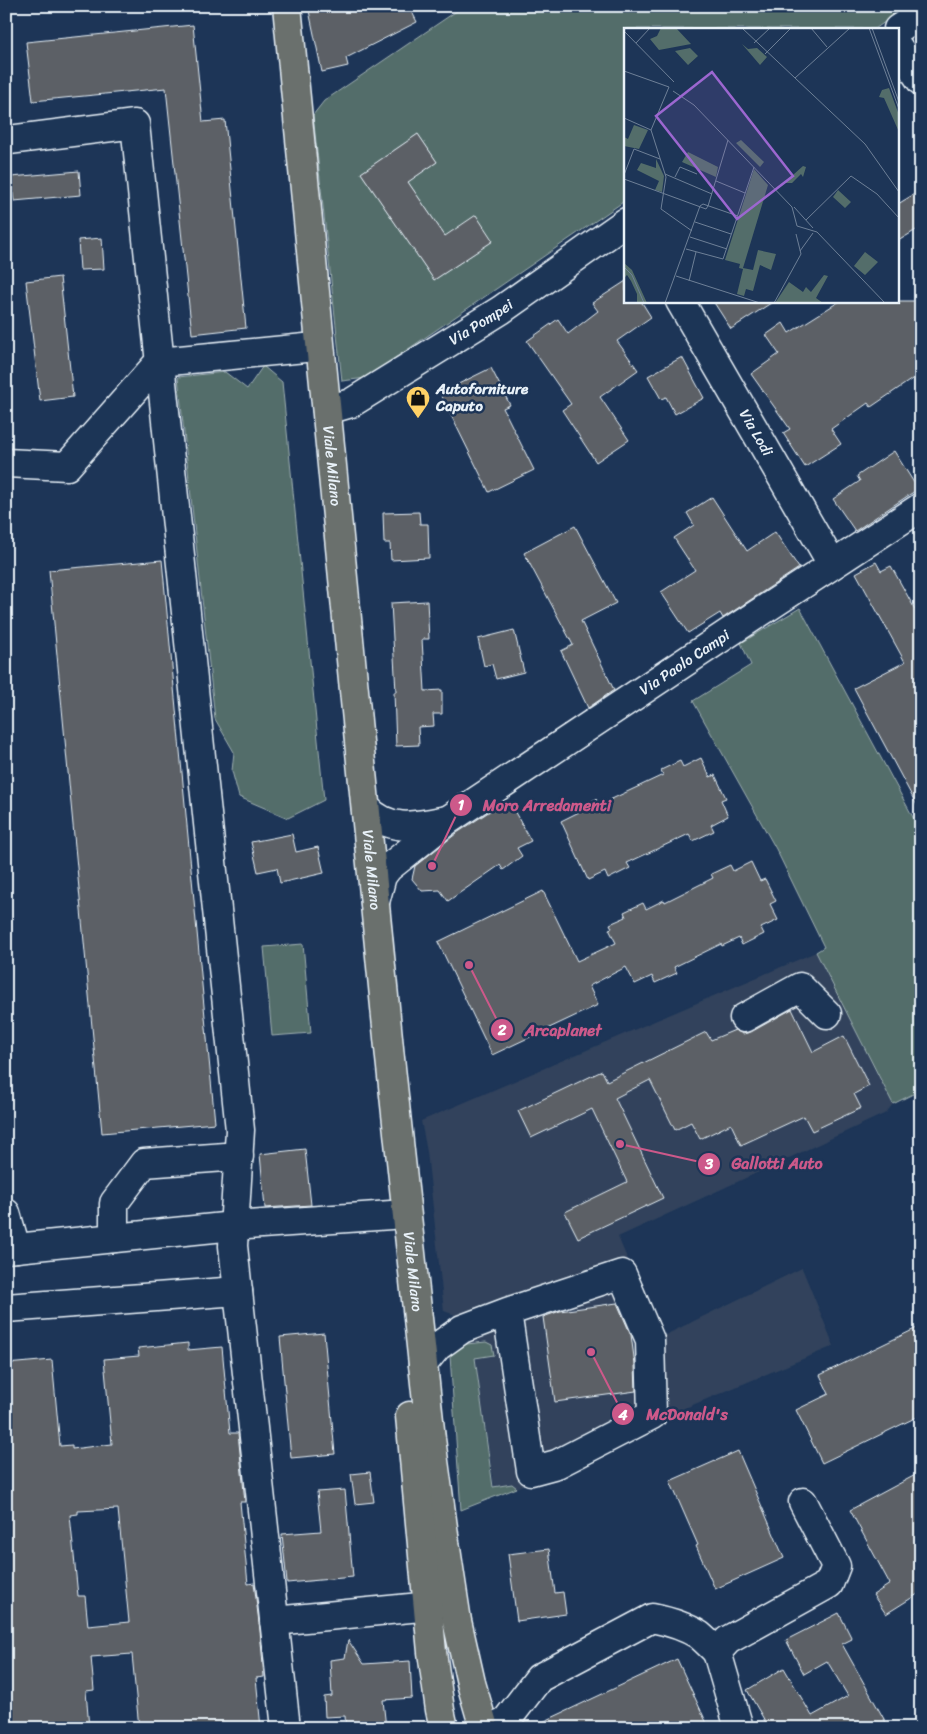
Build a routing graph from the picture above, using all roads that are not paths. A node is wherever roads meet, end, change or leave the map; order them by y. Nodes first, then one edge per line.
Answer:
1 (270, 6) edge
2 (287, 6) edge
3 (921, 14) edge
4 (900, 28) edge
5 (900, 50) edge
6 (921, 81) edge
7 (9, 140) dead end
8 (624, 223) edge
9 (681, 302) edge
10 (305, 348) junction
11 (160, 362) junction
12 (327, 410) junction
13 (6, 463) edge
14 (921, 508) edge
15 (832, 564) junction
16 (366, 808) junction
17 (448, 820) junction
18 (375, 902) junction
19 (827, 1014) dead end
20 (744, 1018) dead end
21 (239, 1156) junction
22 (6, 1214) edge
23 (391, 1215) junction
24 (234, 1226) junction
25 (114, 1238) junction
26 (11, 1249) edge
27 (238, 1291) junction
28 (6, 1308) edge
29 (417, 1312) junction
30 (507, 1312) junction
31 (462, 1329) junction
32 (423, 1364) junction
33 (803, 1502) dead end
34 (454, 1603) junction
35 (427, 1606) junction
36 (274, 1621) junction
37 (717, 1652) junction
38 (286, 1728) edge
39 (444, 1728) edge
40 (484, 1728) edge
41 (491, 1728) edge
42 (739, 1728) edge

1 - 10 main road, Viale Milano
2 - 12 main road, Viale Milano
3 - 4 street
5 - 6 street
7 - 11 street
8 - 12 street, Via Pompei
9 - 15 street, Via Lodi
10 - 11 street
10 - 23 main road, Viale Milano
11 - 13 street
11 - 21 street
12 - 16 main road, Viale Milano
14 - 15 street, Via Paolo Campi
15 - 17 street, Via Paolo Campi
16 - 17 street, Via Paolo Campi
16 - 18 main road, Viale Milano
17 - 18 street, Via Paolo Campi
18 - 29 main road, Viale Milano
19 - 20 street
21 - 24 street
21 - 25 street
22 - 26 street
23 - 24 street
23 - 35 main road, Viale Milano
24 - 25 street
24 - 27 street
25 - 26 street
27 - 28 street
27 - 36 street
29 - 31 street
29 - 32 main road, Viale Milano
30 - 30 street
30 - 31 street
31 - 32 street
32 - 34 main road, Viale Milano
33 - 37 street
34 - 35 street
34 - 40 main road, Viale Milano
35 - 36 street
35 - 39 main road, Viale Milano
36 - 38 street
37 - 41 street
37 - 42 street

